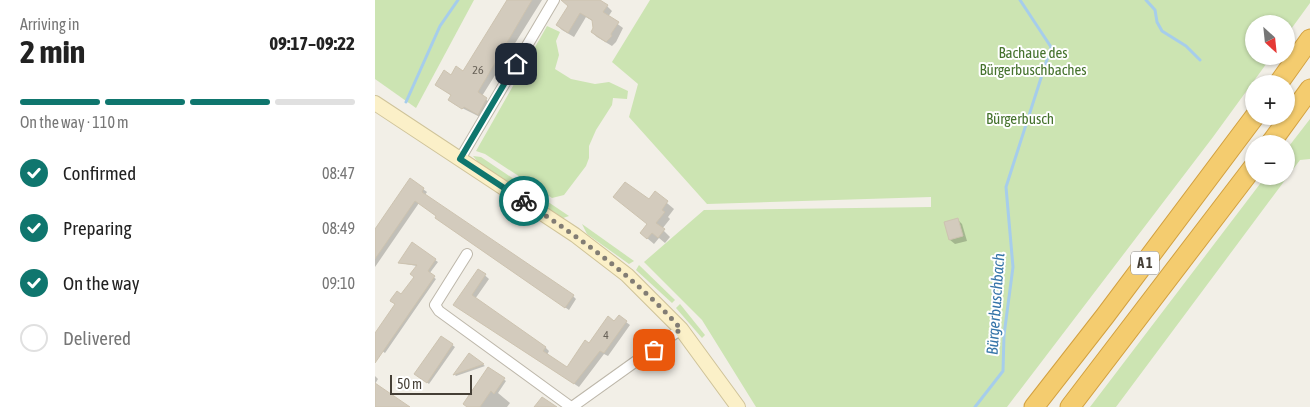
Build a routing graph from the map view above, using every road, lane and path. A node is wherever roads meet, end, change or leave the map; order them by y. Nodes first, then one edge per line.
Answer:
1 (554, 0) edge
2 (1310, 40) edge
3 (1285, 75) edge
4 (1310, 89) edge
5 (375, 103) edge
6 (1248, 125) edge
7 (1277, 135) edge
8 (460, 159) junction
9 (1245, 178) edge
10 (467, 254) dead end
11 (681, 329) junction
12 (572, 407) edge
13 (738, 407) edge
14 (1034, 407) edge
15 (1071, 407) edge

1 - 8 street
2 - 3 highway
4 - 7 highway
5 - 8 main road
6 - 14 highway, A 1
8 - 11 main road
9 - 15 highway, A 1
10 - 12 street
11 - 12 street
11 - 13 main road

